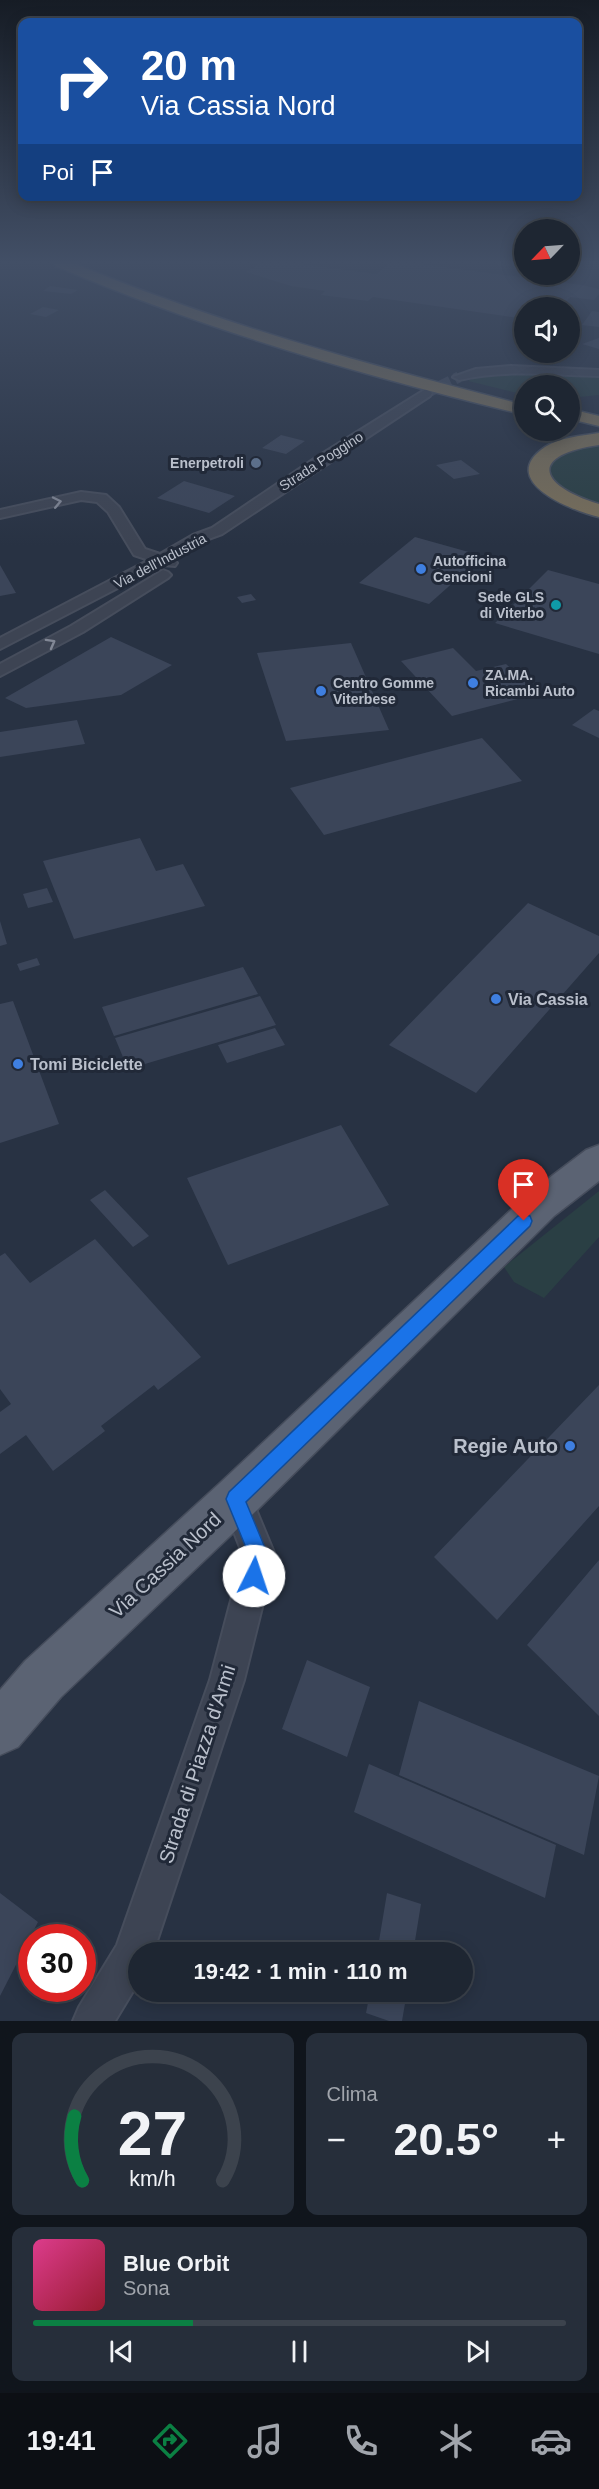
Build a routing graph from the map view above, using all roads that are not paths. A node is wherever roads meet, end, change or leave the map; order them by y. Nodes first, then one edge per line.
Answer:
1 (327, 357) edge
2 (356, 357) edge
3 (599, 373) edge
4 (464, 382) junction
5 (420, 388) junction
6 (514, 397) edge
7 (514, 409) edge
8 (580, 409) edge
9 (599, 421) edge
10 (580, 423) edge
11 (599, 428) edge
12 (599, 439) edge
13 (554, 441) edge
14 (550, 451) junction
15 (599, 511) edge
16 (0, 514) edge
17 (217, 531) junction
18 (161, 560) junction
19 (177, 565) junction
20 (0, 644) edge
21 (0, 671) edge
22 (599, 1160) edge
23 (236, 1499) junction
24 (0, 1729) edge
25 (93, 2021) edge

1 - 5 highway
2 - 4 highway
3 - 4 street
4 - 6 highway
5 - 7 highway
5 - 17 street, Strada Poggino
8 - 9 highway
10 - 11 highway
12 - 14 highway
13 - 14 highway
14 - 15 highway
16 -> 18 street
17 - 18 street, Via dell'Industria
17 - 19 street, Via dell'Industria
18 - 19 street
18 - 20 street, Via dell'Industria
21 -> 19 street, Via dell'Industria
22 - 23 main road, Via Cassia Nord
23 - 24 main road, Via Cassia Nord
23 - 25 street, Strada di Piazza d'Armi

